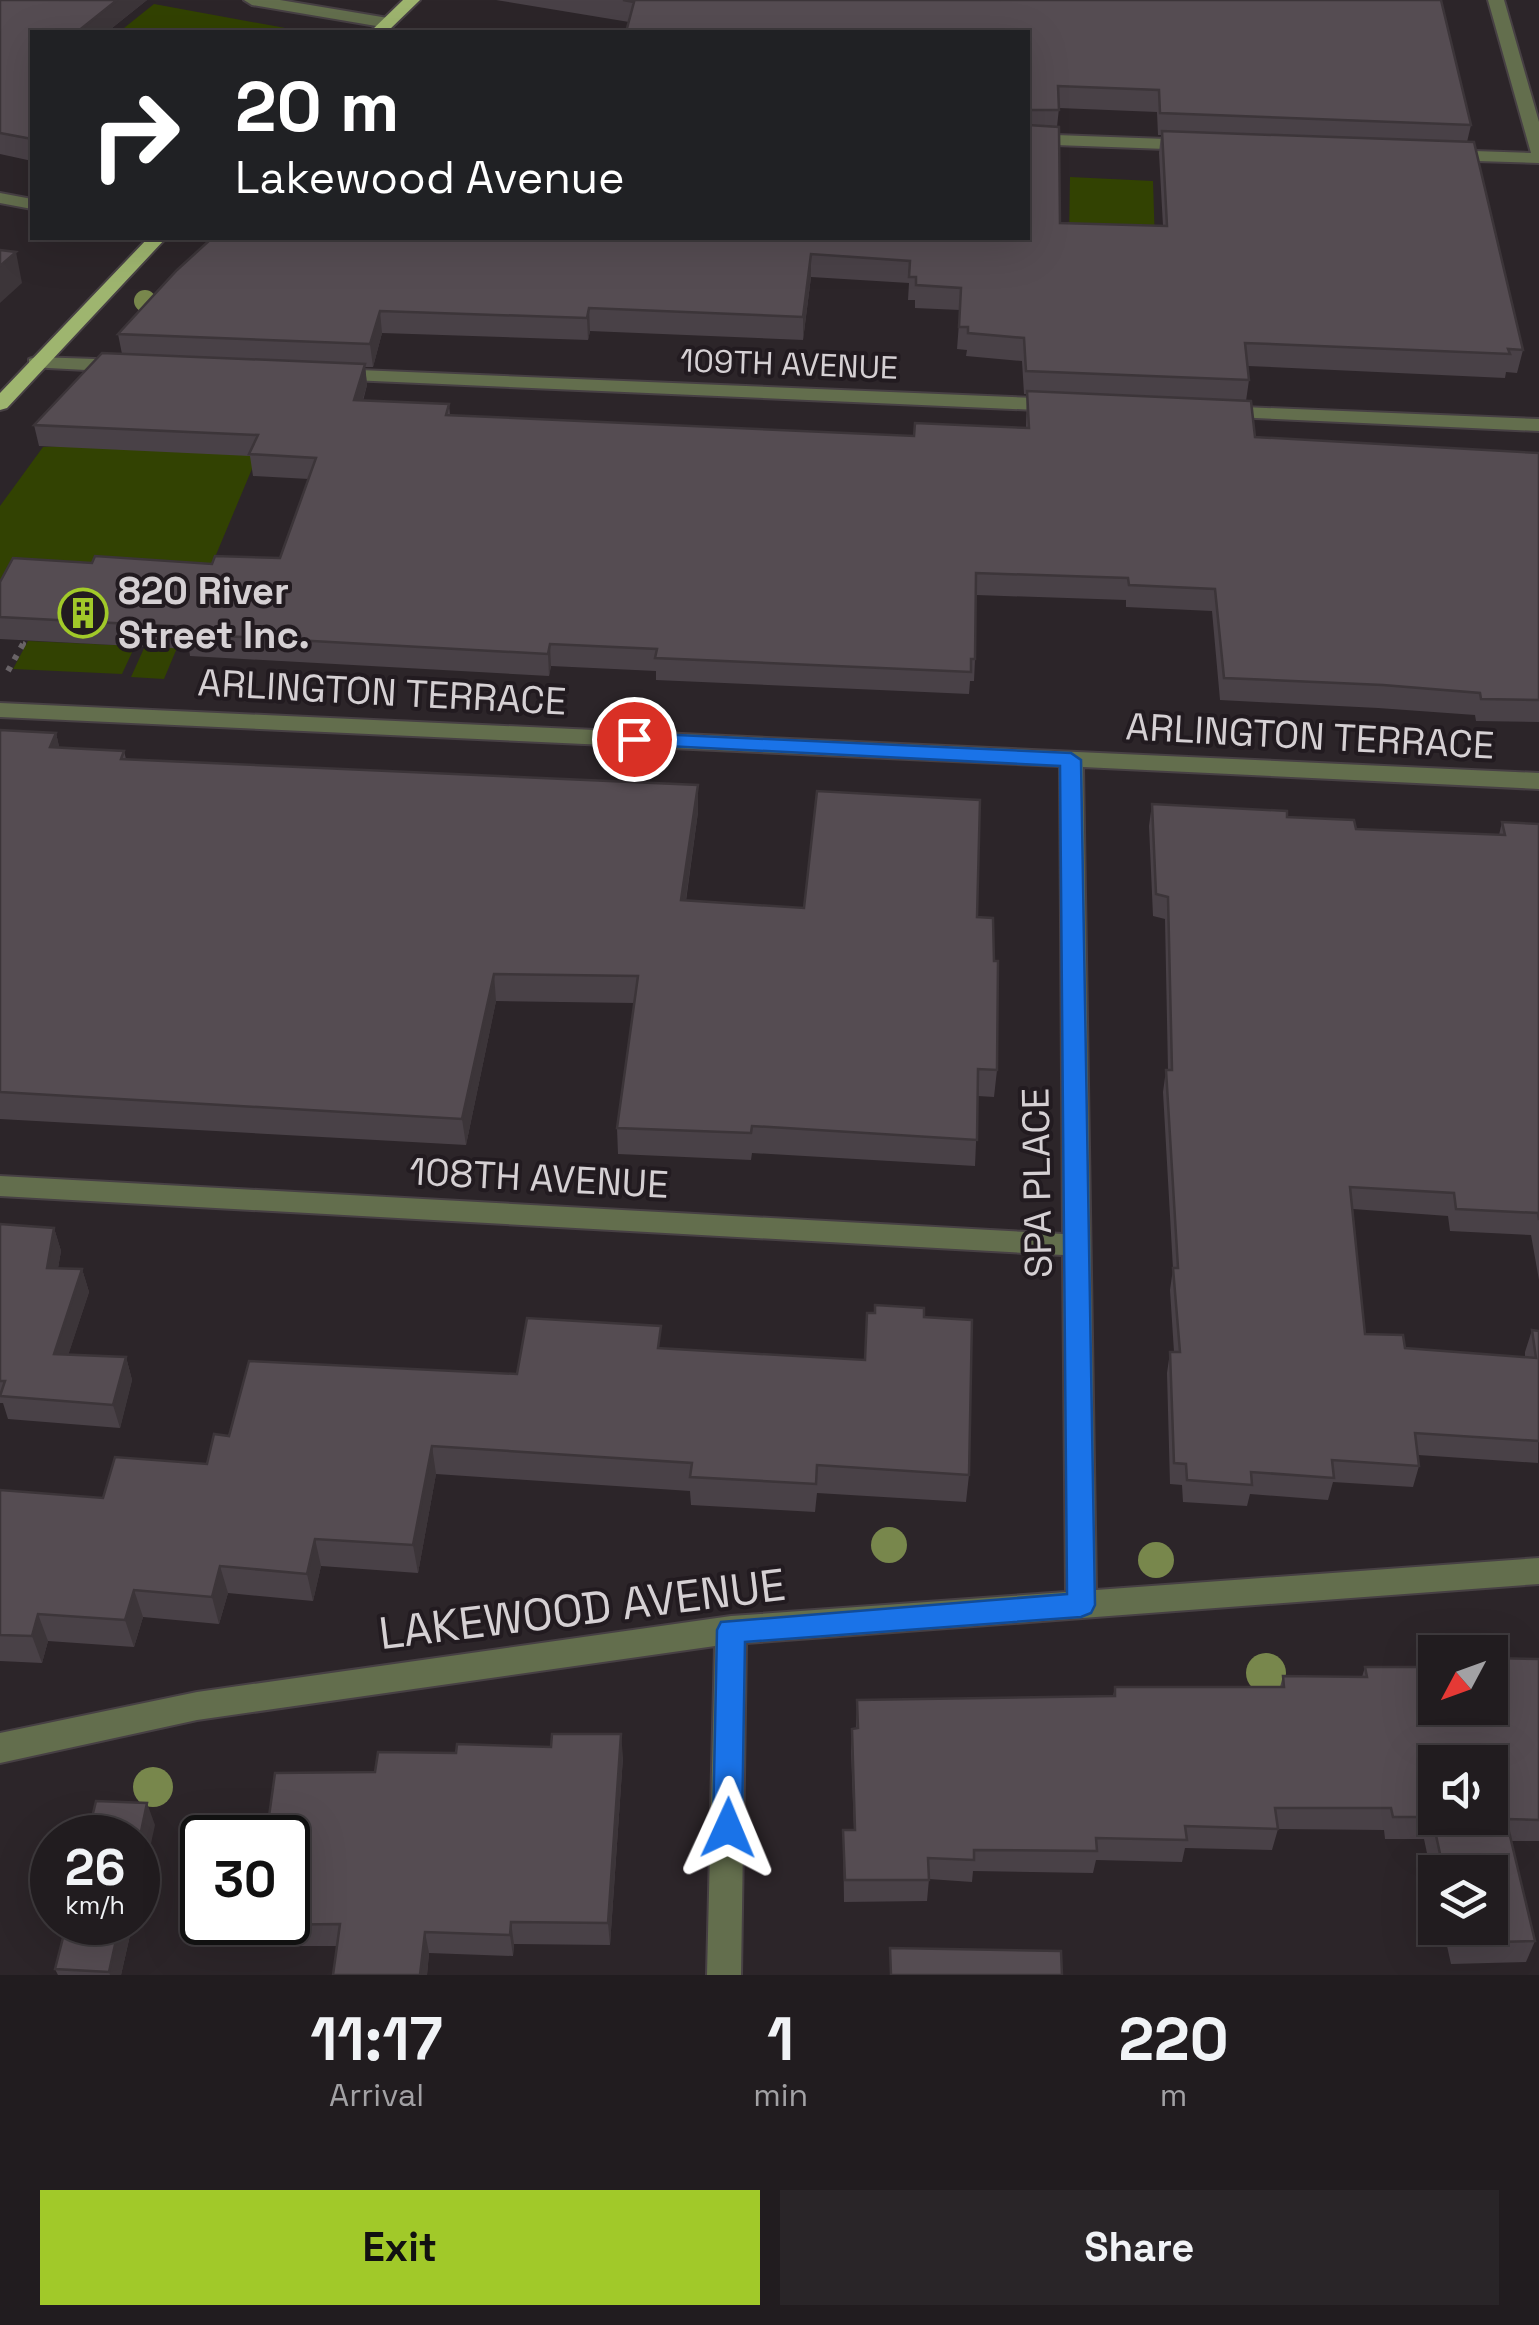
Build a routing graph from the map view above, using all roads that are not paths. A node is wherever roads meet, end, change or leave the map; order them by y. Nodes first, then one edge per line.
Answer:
1 (252, 0) edge
2 (412, 0) edge
3 (1496, 0) edge
4 (383, 28) edge
5 (1030, 139) edge
6 (1222, 146) edge
7 (1417, 154) edge
8 (1539, 155) edge
9 (0, 198) edge
10 (30, 204) edge
11 (154, 240) edge
12 (36, 362) junction
13 (150, 367) edge
14 (308, 374) edge
15 (0, 404) edge
16 (1082, 406) edge
17 (1202, 411) edge
18 (1539, 425) edge
19 (0, 710) edge
20 (1071, 760) junction
21 (1539, 781) edge
22 (0, 1186) edge
23 (1074, 1246) junction
24 (1539, 1572) edge
25 (1081, 1605) junction
26 (731, 1630) junction
27 (0, 1748) edge
28 (724, 1975) edge

1 - 4 street
2 - 4 main road
3 - 8 street
5 - 6 street
7 - 8 street
9 - 10 street
11 - 12 main road
12 - 13 street
12 - 15 main road
14 - 16 street, 109TH AVENUE
17 - 18 street
19 - 20 street, ARLINGTON TERRACE
20 - 21 street, ARLINGTON TERRACE
20 - 23 street, SPA PLACE
22 - 23 street, 108TH AVENUE
23 - 25 street, SPA PLACE
24 - 25 street, LAKEWOOD AVENUE
25 - 26 street, LAKEWOOD AVENUE
26 - 27 street, LAKEWOOD AVENUE
26 - 28 street

